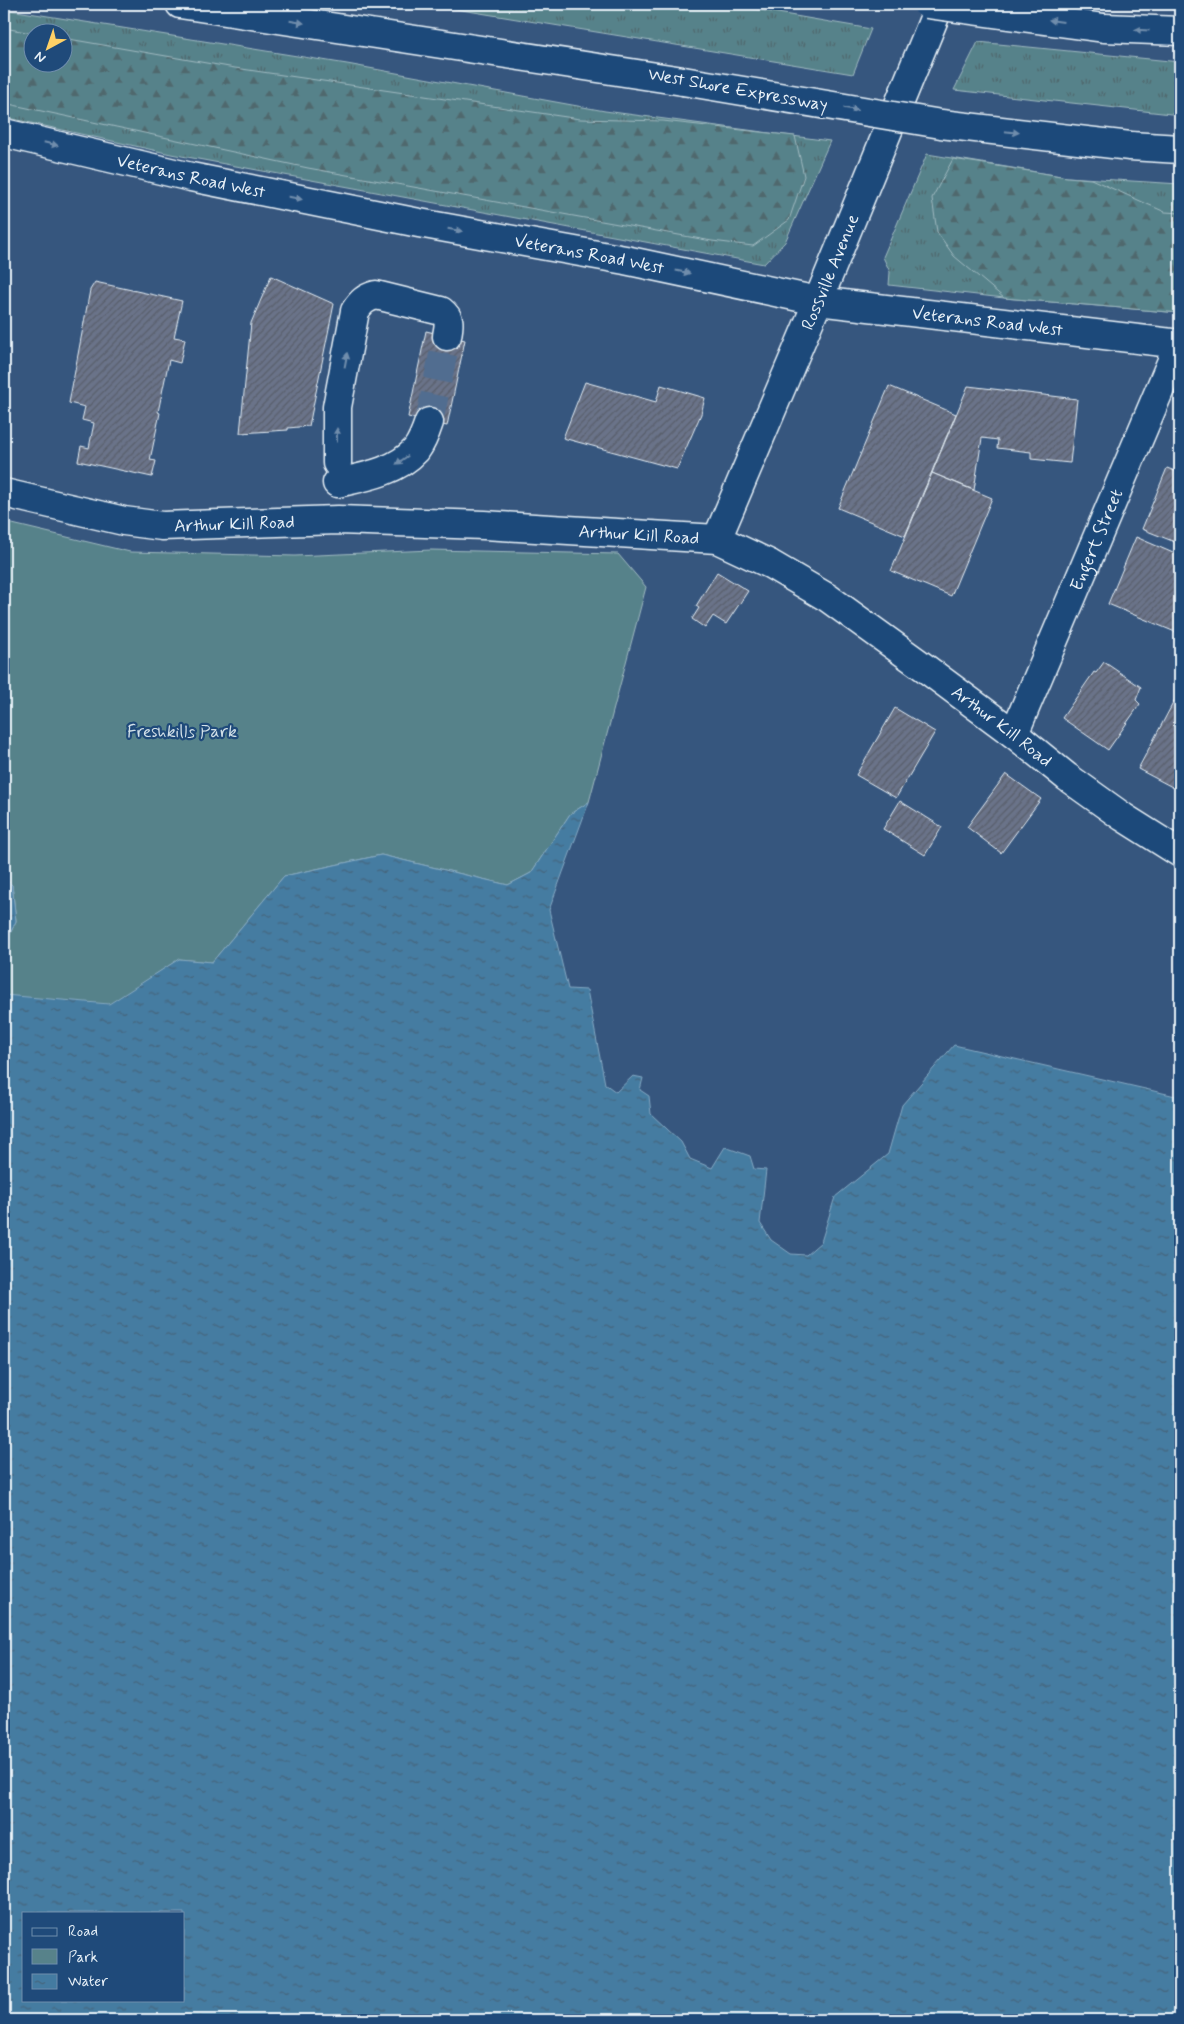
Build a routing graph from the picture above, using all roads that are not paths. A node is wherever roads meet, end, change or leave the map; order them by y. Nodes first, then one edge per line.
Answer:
1 (180, 4) edge
2 (301, 4) edge
3 (927, 4) edge
4 (940, 4) edge
5 (1180, 32) edge
6 (683, 81) junction
7 (4, 133) edge
8 (1180, 149) edge
9 (818, 301) junction
10 (447, 336) tunnel mouth
11 (1180, 344) edge
12 (429, 422) tunnel mouth
13 (4, 493) edge
14 (717, 539) junction
15 (1014, 734) junction
16 (1180, 853) edge

1 -> 6 main road
2 - 6 main road, West Shore Expressway
5 -> 3 main road, bridge
4 - 9 main road, Rossville Avenue
6 -> 8 main road, West Shore Expressway, bridge
7 -> 9 main road, Veterans Road West
9 - 11 main road, Veterans Road West
9 - 14 main road, Rossville Avenue
12 -> 10 main road
11 - 15 main road, Engert Street
13 - 14 main road, Arthur Kill Road
14 - 15 main road, Arthur Kill Road
15 - 16 main road, Arthur Kill Road

